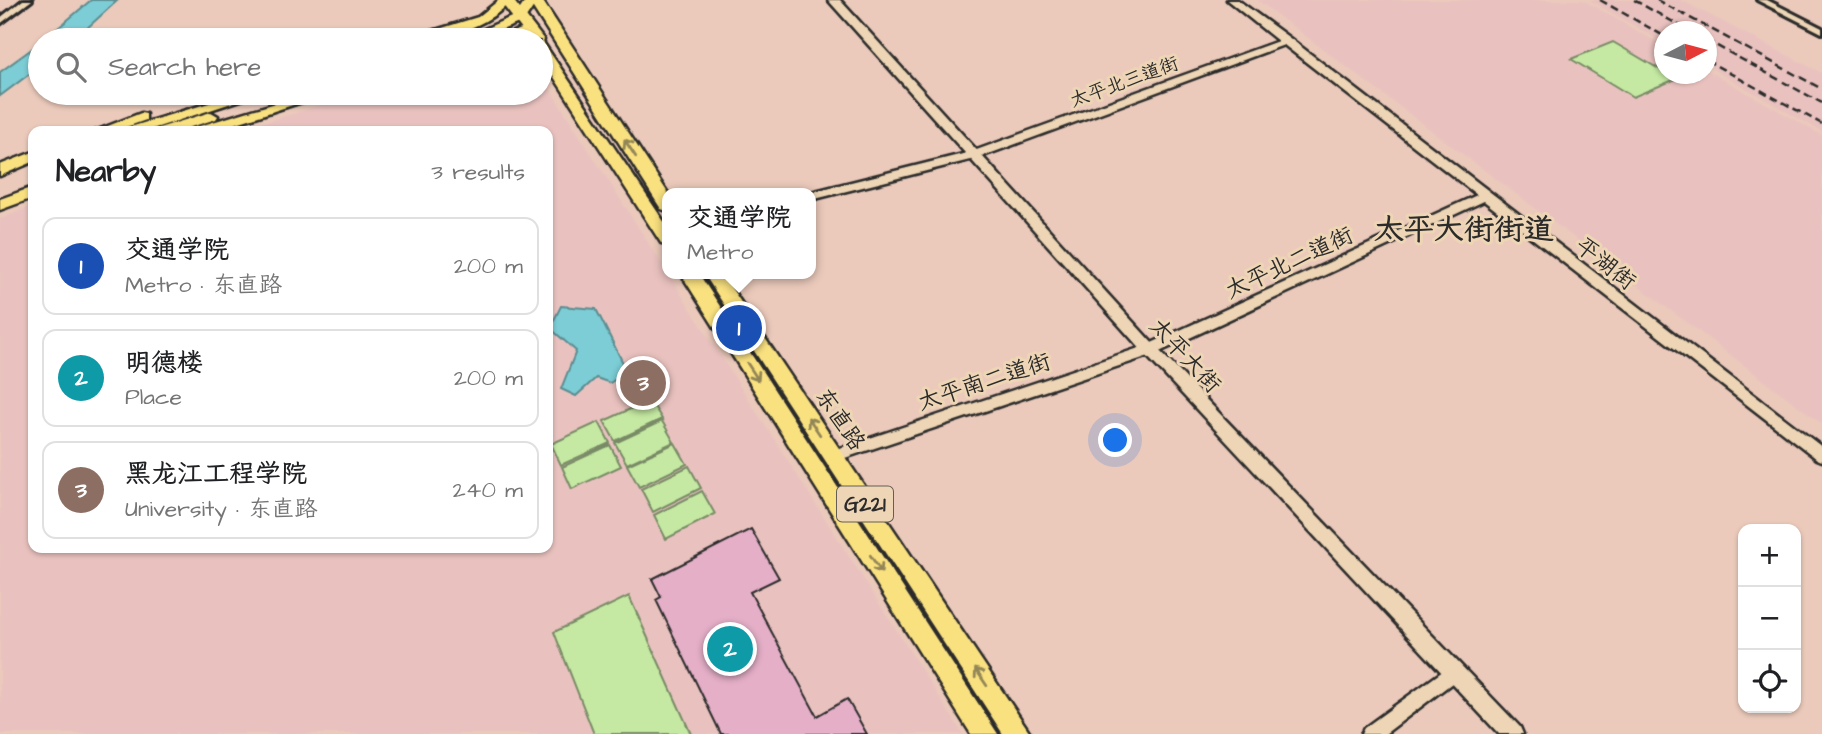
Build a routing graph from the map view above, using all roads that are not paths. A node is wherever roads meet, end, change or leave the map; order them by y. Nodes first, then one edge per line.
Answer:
1 (28, 0) edge
2 (534, 0) edge
3 (834, 0) edge
4 (1232, 0) edge
5 (1761, 0) edge
6 (513, 6) edge
7 (0, 22) edge
8 (453, 28) edge
9 (495, 28) edge
10 (529, 28) edge
11 (552, 28) edge
12 (553, 29) edge
13 (1822, 31) edge
14 (1287, 41) junction
15 (553, 64) edge
16 (184, 105) edge
17 (216, 105) edge
18 (250, 105) edge
19 (284, 105) edge
20 (118, 126) edge
21 (147, 126) edge
22 (180, 126) edge
23 (214, 126) edge
24 (974, 155) junction
25 (28, 159) edge
26 (28, 170) edge
27 (0, 171) edge
28 (0, 181) edge
29 (28, 181) edge
30 (0, 193) edge
31 (28, 194) edge
32 (816, 195) edge
33 (1485, 196) junction
34 (662, 197) edge
35 (0, 205) edge
36 (662, 231) edge
37 (693, 279) edge
38 (716, 279) edge
39 (1150, 350) junction
40 (1822, 455) edge
41 (833, 456) junction
42 (1454, 671) junction
43 (985, 734) edge
44 (1018, 734) edge
45 (1370, 734) edge
46 (1513, 734) edge

1 - 7 street
2 - 6 main road
11 -> 2 highway
3 - 24 main road, 太平大街
4 - 14 street, 平湖街
5 - 13 street
6 - 8 main road
6 - 9 main road
6 - 10 highway
34 -> 12 highway
14 - 24 street, 太平北三道街
14 - 33 street, 平湖街
15 - 36 highway
16 - 20 main road
17 - 21 main road
18 - 22 main road
19 - 23 main road
24 - 32 street, 太平北三道街
24 - 39 main road, 太平大街
25 - 27 main road
26 - 28 main road
29 - 30 main road
31 - 35 main road
33 - 39 street, 太平北二道街
33 - 40 street, 平湖街
37 -> 43 highway, G221
41 -> 38 highway, 东直路 / G221
39 - 41 street, 太平南二道街
39 - 42 main road, 太平大街
44 -> 41 highway, 东直路 / G221
42 - 45 street
42 - 46 main road, 太平大街

